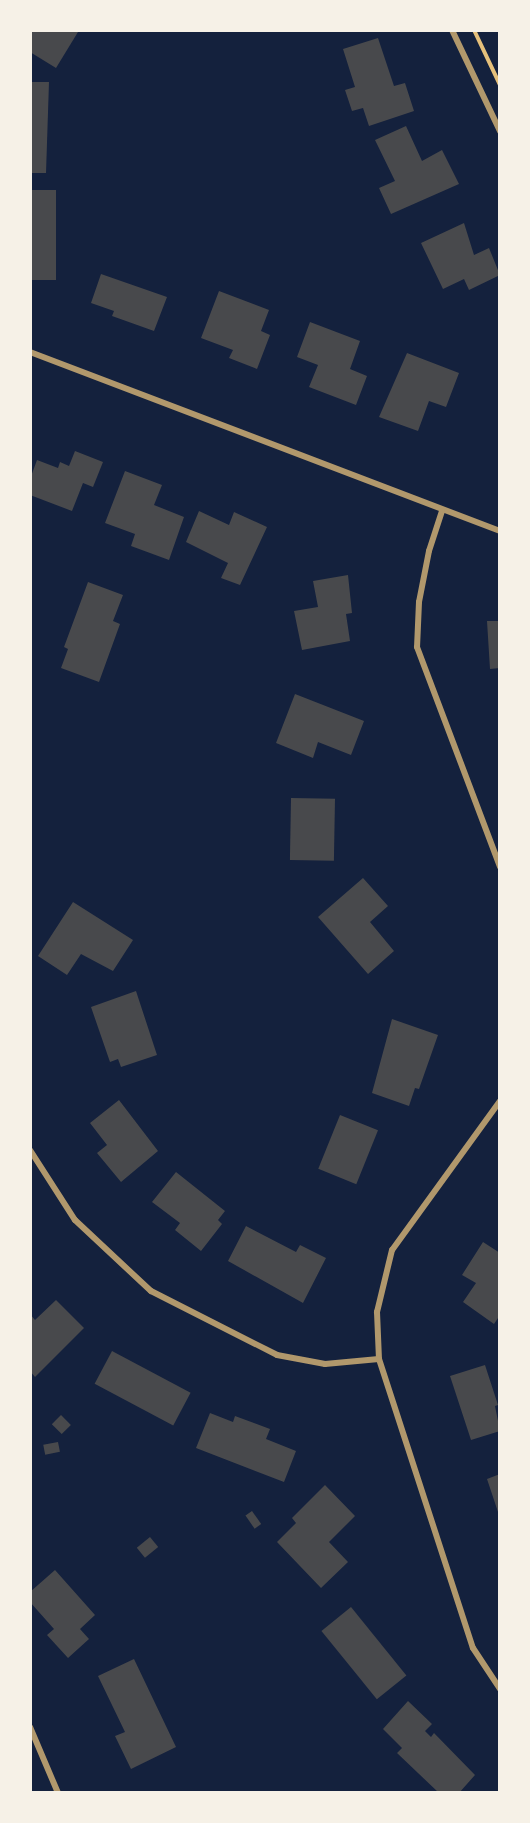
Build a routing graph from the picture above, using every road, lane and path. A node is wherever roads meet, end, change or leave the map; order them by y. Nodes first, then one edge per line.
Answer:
1 (452, 30) edge
2 (474, 30) edge
3 (500, 85) edge
4 (500, 131) edge
5 (30, 352) edge
6 (442, 511) junction
7 (500, 531) edge
8 (500, 867) edge
9 (500, 1101) edge
10 (30, 1150) edge
11 (379, 1359) junction
12 (500, 1689) edge
13 (30, 1727) edge
14 (58, 1793) edge

1 - 4 street
2 - 3 path
5 - 6 street
6 - 7 street
6 - 8 street
9 - 11 street
10 - 11 street
11 - 12 street
13 - 14 street

